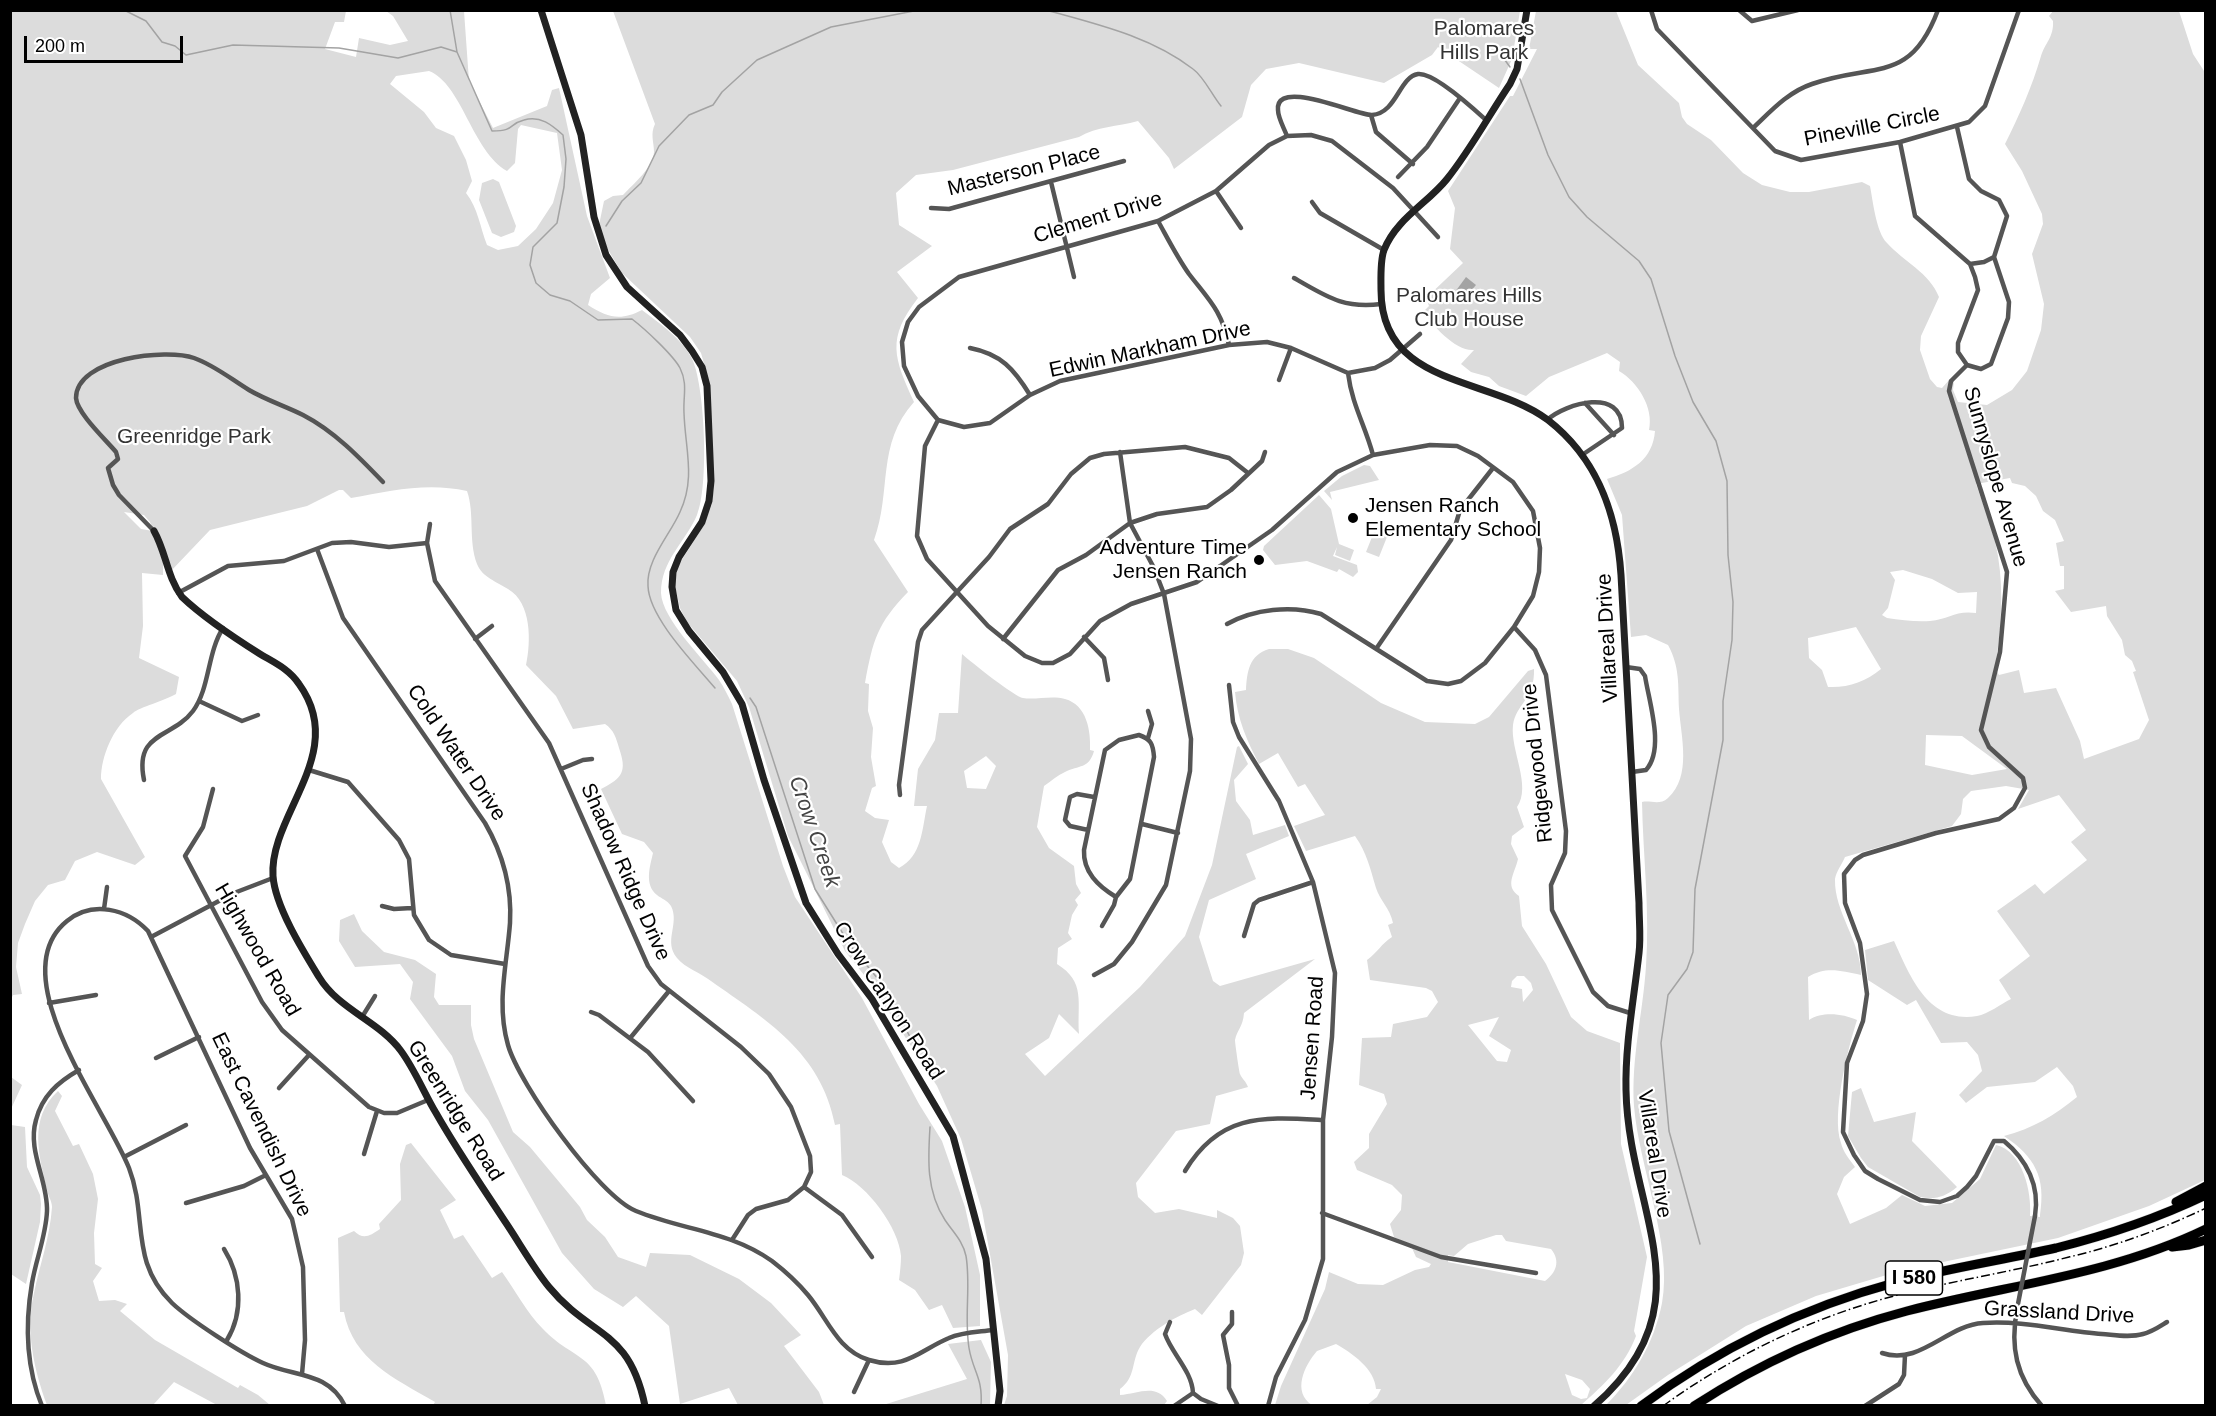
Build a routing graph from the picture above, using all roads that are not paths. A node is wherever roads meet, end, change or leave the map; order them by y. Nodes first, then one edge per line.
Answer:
1 (541, 10) edge
2 (1527, 10) edge
3 (1651, 10) edge
4 (1739, 10) edge
5 (1798, 10) edge
6 (1938, 10) edge
7 (2019, 10) edge
8 (1460, 98) junction
9 (1371, 115) junction
10 (1486, 120) junction
11 (1957, 127) junction
12 (1753, 128) junction
13 (1287, 136) junction
14 (1900, 142) junction
15 (1124, 161) dead end
16 (1413, 164) junction
17 (1398, 177) dead end
18 (1051, 182) junction
19 (1216, 191) junction
20 (1312, 202) dead end
21 (931, 208) dead end
22 (1414, 210) junction
23 (1158, 221) junction
24 (1241, 228) dead end
25 (1437, 237) dead end
26 (1066, 247) junction
27 (1384, 250) junction
28 (1994, 257) junction
29 (1970, 264) junction
30 (1074, 277) dead end
31 (1294, 278) dead end
32 (1381, 303) junction
33 (1420, 334) dead end
34 (1229, 345) junction
35 (970, 348) dead end
36 (1291, 348) junction
37 (1404, 350) junction
38 (1967, 365) junction
39 (1348, 373) junction
40 (1279, 380) dead end
41 (1030, 395) junction
42 (1586, 403) junction
43 (938, 420) junction
44 (1546, 420) junction
45 (1614, 435) junction
46 (1120, 452) junction
47 (1265, 452) dead end
48 (1373, 455) junction
49 (1582, 455) junction
50 (1493, 468) junction
51 (1248, 473) junction
52 (383, 482) dead end
53 (1130, 523) junction
54 (430, 524) dead end
55 (154, 531) joint
56 (427, 543) junction
57 (317, 549) junction
58 (956, 591) junction
59 (178, 593) junction
60 (1164, 594) junction
61 (1227, 624) dead end
62 (492, 626) dead end
63 (1514, 627) junction
64 (223, 628) junction
65 (1084, 637) junction
66 (474, 639) junction
67 (1003, 639) junction
68 (1376, 649) junction
69 (1626, 667) junction
70 (1108, 680) dead end
71 (1229, 685) dead end
72 (199, 701) junction
73 (1148, 711) dead end
74 (258, 715) dead end
75 (1148, 738) junction
76 (592, 759) dead end
77 (561, 769) junction
78 (309, 770) junction
79 (1632, 772) junction
80 (144, 780) dead end
81 (213, 789) dead end
82 (900, 795) dead end
83 (1094, 797) junction
84 (1142, 824) junction
85 (1088, 830) junction
86 (1178, 833) junction
87 (273, 878) junction
88 (1313, 882) junction
89 (107, 887) dead end
90 (1116, 897) junction
91 (211, 905) junction
92 (382, 906) dead end
93 (412, 908) junction
94 (104, 909) junction
95 (1102, 926) dead end
96 (1244, 936) dead end
97 (151, 937) junction
98 (505, 964) junction
99 (1094, 975) dead end
100 (669, 991) junction
101 (96, 995) dead end
102 (375, 996) dead end
103 (49, 1003) junction
104 (591, 1012) dead end
105 (1630, 1013) junction
106 (362, 1017) junction
107 (199, 1037) junction
108 (631, 1037) junction
109 (309, 1055) junction
110 (156, 1058) dead end
111 (79, 1070) junction
112 (279, 1088) dead end
113 (428, 1100) junction
114 (693, 1101) dead end
115 (377, 1111) junction
116 (1323, 1120) junction
117 (186, 1125) dead end
118 (364, 1154) dead end
119 (124, 1157) junction
120 (1185, 1171) dead end
121 (266, 1175) junction
122 (2205, 1186) edge
123 (804, 1187) junction
124 (2205, 1195) edge
125 (186, 1203) dead end
126 (1322, 1213) junction
127 (2142, 1222) junction
128 (2205, 1229) edge
129 (732, 1240) junction
130 (2205, 1240) edge
131 (2163, 1247) junction
132 (224, 1248) dead end
133 (872, 1257) dead end
134 (1536, 1273) dead end
135 (1232, 1312) dead end
136 (1170, 1322) dead end
137 (2167, 1322) dead end
138 (2014, 1324) junction
139 (993, 1330) junction
140 (227, 1340) junction
141 (1882, 1353) dead end
142 (1905, 1355) junction
143 (869, 1360) junction
144 (302, 1374) junction
145 (854, 1392) dead end
146 (1193, 1393) junction
147 (42, 1406) edge
148 (345, 1406) edge
149 (645, 1406) edge
150 (998, 1406) edge
151 (1174, 1406) edge
152 (1218, 1406) edge
153 (1238, 1406) edge
154 (1268, 1406) edge
155 (1594, 1406) edge
156 (1641, 1406) edge
157 (1695, 1406) edge
158 (1865, 1406) edge
159 (2042, 1406) edge

1 - 139 street, Crow Canyon Road
2 - 10 street
3 - 12 street, Pineville Circle
4 - 5 street
6 - 12 street
7 - 11 street, Pineville Circle
8 - 9 street
8 - 10 street
8 - 16 street
9 - 13 street
9 - 16 street
10 - 22 street
11 - 14 street, Pineville Circle
11 - 28 street
12 - 14 street, Pineville Circle
13 - 19 street, Clement Drive
13 - 22 street
14 - 29 street
15 - 18 street, Masterson Place
16 - 17 street
18 - 21 street, Masterson Place
18 - 26 street
19 - 23 street, Clement Drive
19 - 24 street
20 - 27 street
22 - 25 street
22 - 27 street
23 - 26 street, Clement Drive
23 - 34 street
26 - 30 street
26 - 43 street, Clement Drive
27 - 32 street, Villareal Drive
28 - 29 street
28 - 38 street
29 - 38 street
31 - 32 street
32 - 37 street, Villareal Drive
33 - 37 street
34 - 36 street, Edwin Markham Drive
34 - 41 street, Edwin Markham Drive
35 - 41 street
36 - 39 street, Edwin Markham Drive
36 - 40 street
37 - 39 street
37 - 44 street, Villareal Drive
38 - 138 street, Sunnyslope Avenue, bridge
39 - 48 street
41 - 43 street, Edwin Markham Drive
42 - 44 street
42 - 45 street
42 - 45 street
43 - 58 street
44 - 49 street, Villareal Drive
45 - 49 street
46 - 51 street
46 - 53 street
46 - 58 street
47 - 51 street
48 - 50 street
48 - 60 street
49 - 69 street, Villareal Drive
50 - 63 street
50 - 68 street
51 - 53 street
52 - 55 street
53 - 60 street
53 - 67 street
54 - 56 street, Shadow Ridge Drive
55 - 59 street
56 - 57 street
56 - 66 street, Shadow Ridge Drive
57 - 59 street
57 - 98 street, Cold Water Drive
58 - 67 street
58 - 82 street
59 - 64 street, Greenridge Road
60 - 65 street
60 - 86 street
61 - 68 street
62 - 66 street
63 - 68 street
63 - 105 street, Ridgewood Drive
64 - 72 street
64 - 78 street, Greenridge Road
65 - 67 street
65 - 70 street
66 - 77 street, Shadow Ridge Drive
69 - 79 street, Villareal Drive
69 - 79 street
71 - 88 street, Jensen Road
72 - 74 street
72 - 80 street
73 - 75 street
75 - 83 street
75 - 84 street
76 - 77 street
77 - 100 street, Shadow Ridge Drive
78 - 87 street, Greenridge Road
78 - 93 street
79 - 105 street, Villareal Drive
81 - 91 street, Highwood Road
83 - 85 street
83 - 85 street
84 - 86 street
84 - 90 street
85 - 90 street
86 - 99 street
87 - 91 street
87 - 106 street, Greenridge Road
88 - 96 street
88 - 116 street, Jensen Road
89 - 94 street
90 - 95 street
91 - 97 street
91 - 109 street, Highwood Road
92 - 93 street
93 - 98 street
94 - 97 street
94 - 103 street
97 - 107 street, East Cavendish Drive
98 - 129 street, Cold Water Drive
100 - 108 street
100 - 123 street, Shadow Ridge Drive
101 - 103 street
102 - 106 street
103 - 111 street
104 - 108 street
105 - 155 street, Villareal Drive
106 - 113 street, Greenridge Road
107 - 110 street
107 - 121 street, East Cavendish Drive
108 - 114 street
109 - 112 street
109 - 115 street, Highwood Road
111 - 119 street
111 - 147 street
113 - 115 street
113 - 149 street, Greenridge Road
115 - 118 street
116 - 120 street
116 - 126 street, Jensen Road
117 - 119 street
119 - 140 street
121 - 125 street
121 - 144 street, East Cavendish Drive
122 - 127 highway
123 - 129 street
123 - 133 street
124 - 127 highway, I 580
126 - 134 street
126 - 154 street, Jensen Road
127 - 156 highway, I 580
128 - 131 highway, I 580
129 - 143 street, Cold Water Drive
130 - 131 highway
131 - 157 highway, I 580
132 - 140 street
135 - 153 street
136 - 146 street
137 - 138 street, Grassland Drive
138 - 142 street, Grassland Drive
138 - 159 street, Sunnyslope Avenue
139 - 143 street, Cold Water Drive
139 - 150 street, Crow Canyon Road
140 - 144 street
141 - 142 street, Grassland Drive
142 - 158 street
143 - 145 street
144 - 148 street
146 - 151 street
146 - 152 street

